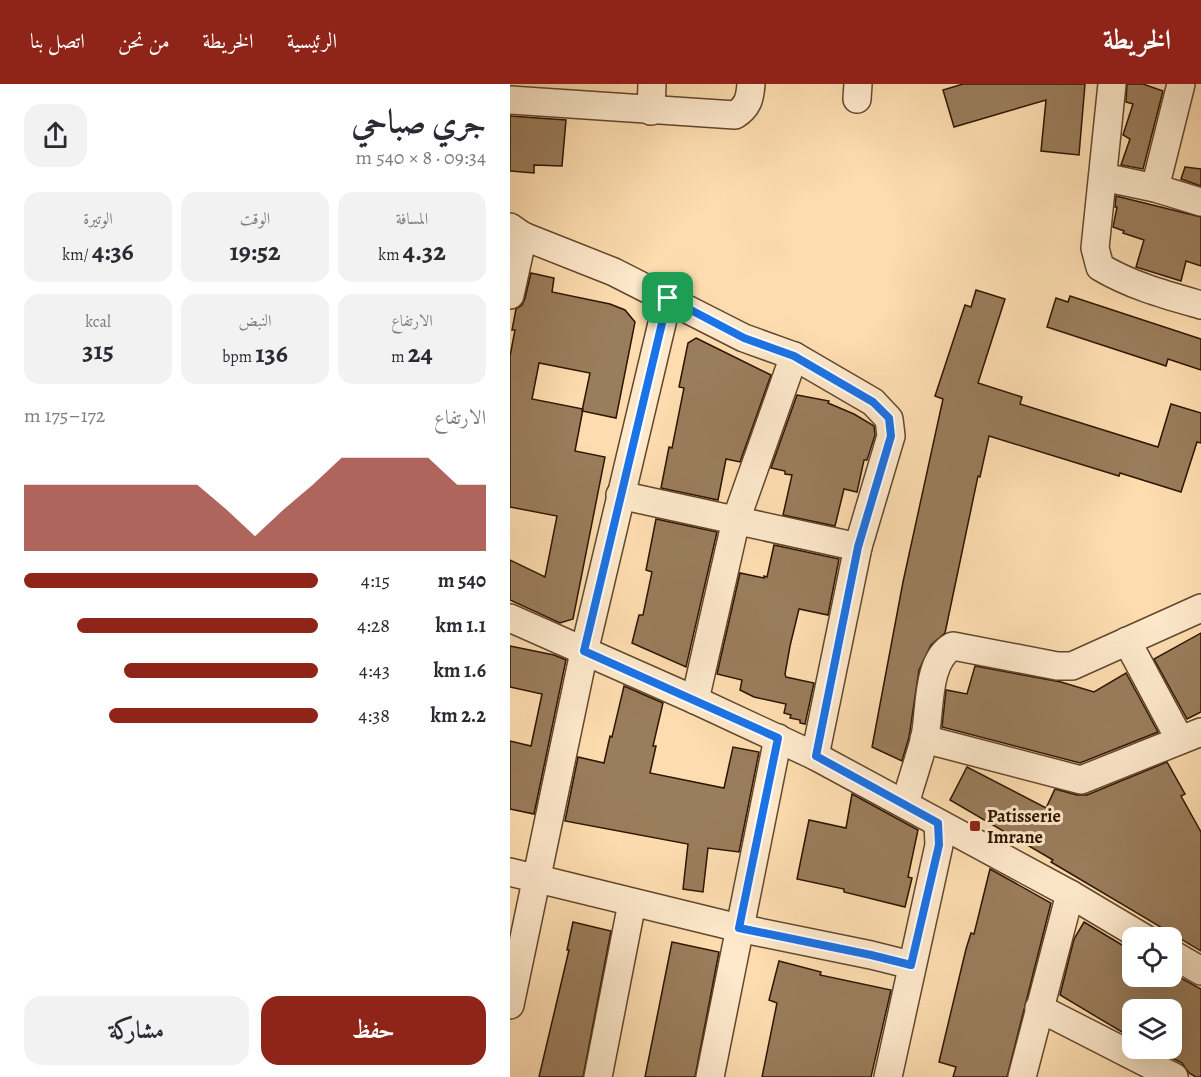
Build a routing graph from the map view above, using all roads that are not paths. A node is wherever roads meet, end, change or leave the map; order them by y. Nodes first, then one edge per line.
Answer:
1 (652, 84) edge
2 (751, 84) edge
3 (1112, 84) edge
4 (1181, 84) edge
5 (550, 93) edge
6 (510, 100) edge
7 (651, 111) junction
8 (1103, 177) junction
9 (1155, 188) junction
10 (1201, 202) edge
11 (517, 232) edge
12 (510, 295) edge
13 (668, 298) junction
14 (1201, 305) edge
15 (794, 356) junction
16 (620, 495) junction
17 (736, 520) junction
18 (858, 547) junction
19 (1201, 608) edge
20 (510, 618) edge
21 (1127, 641) junction
22 (584, 651) junction
23 (695, 700) junction
24 (778, 738) junction
25 (924, 739) junction
26 (1193, 742) edge
27 (816, 756) junction
28 (905, 804) junction
29 (938, 823) junction
30 (510, 873) edge
31 (538, 880) junction
32 (1070, 894) junction
33 (632, 903) junction
34 (1126, 927) edge
35 (739, 928) junction
36 (1182, 960) edge
37 (911, 965) junction
38 (1201, 971) edge
39 (510, 1005) edge
40 (1039, 1008) junction
41 (598, 1077) edge
42 (710, 1077) edge
43 (888, 1077) edge
44 (1022, 1077) edge
45 (1174, 1077) edge

1 - 7 street
2 - 7 street
3 - 8 street
4 - 9 street
5 - 6 street
5 - 7 street
8 - 9 street
8 - 14 street
9 - 10 street
11 - 12 street
11 - 13 street
13 - 15 street
13 - 16 street
15 - 17 street
15 - 18 street
16 - 17 street
16 - 22 street
17 - 18 street
17 - 23 street
18 - 27 street
19 - 21 street
20 - 22 street
21 - 25 street
21 - 26 street
22 - 23 street
22 - 31 street
23 - 24 street
24 - 27 street
24 - 35 street
25 - 26 street
25 - 28 street
27 - 28 street
28 - 29 street
29 - 32 street
29 - 37 street
30 - 31 street
31 - 33 street
31 - 39 street
32 - 34 street
32 - 40 street
33 - 35 street
33 - 41 street
35 - 37 street
35 - 42 street
36 - 38 street
37 - 43 street
40 - 44 street
40 - 45 street

